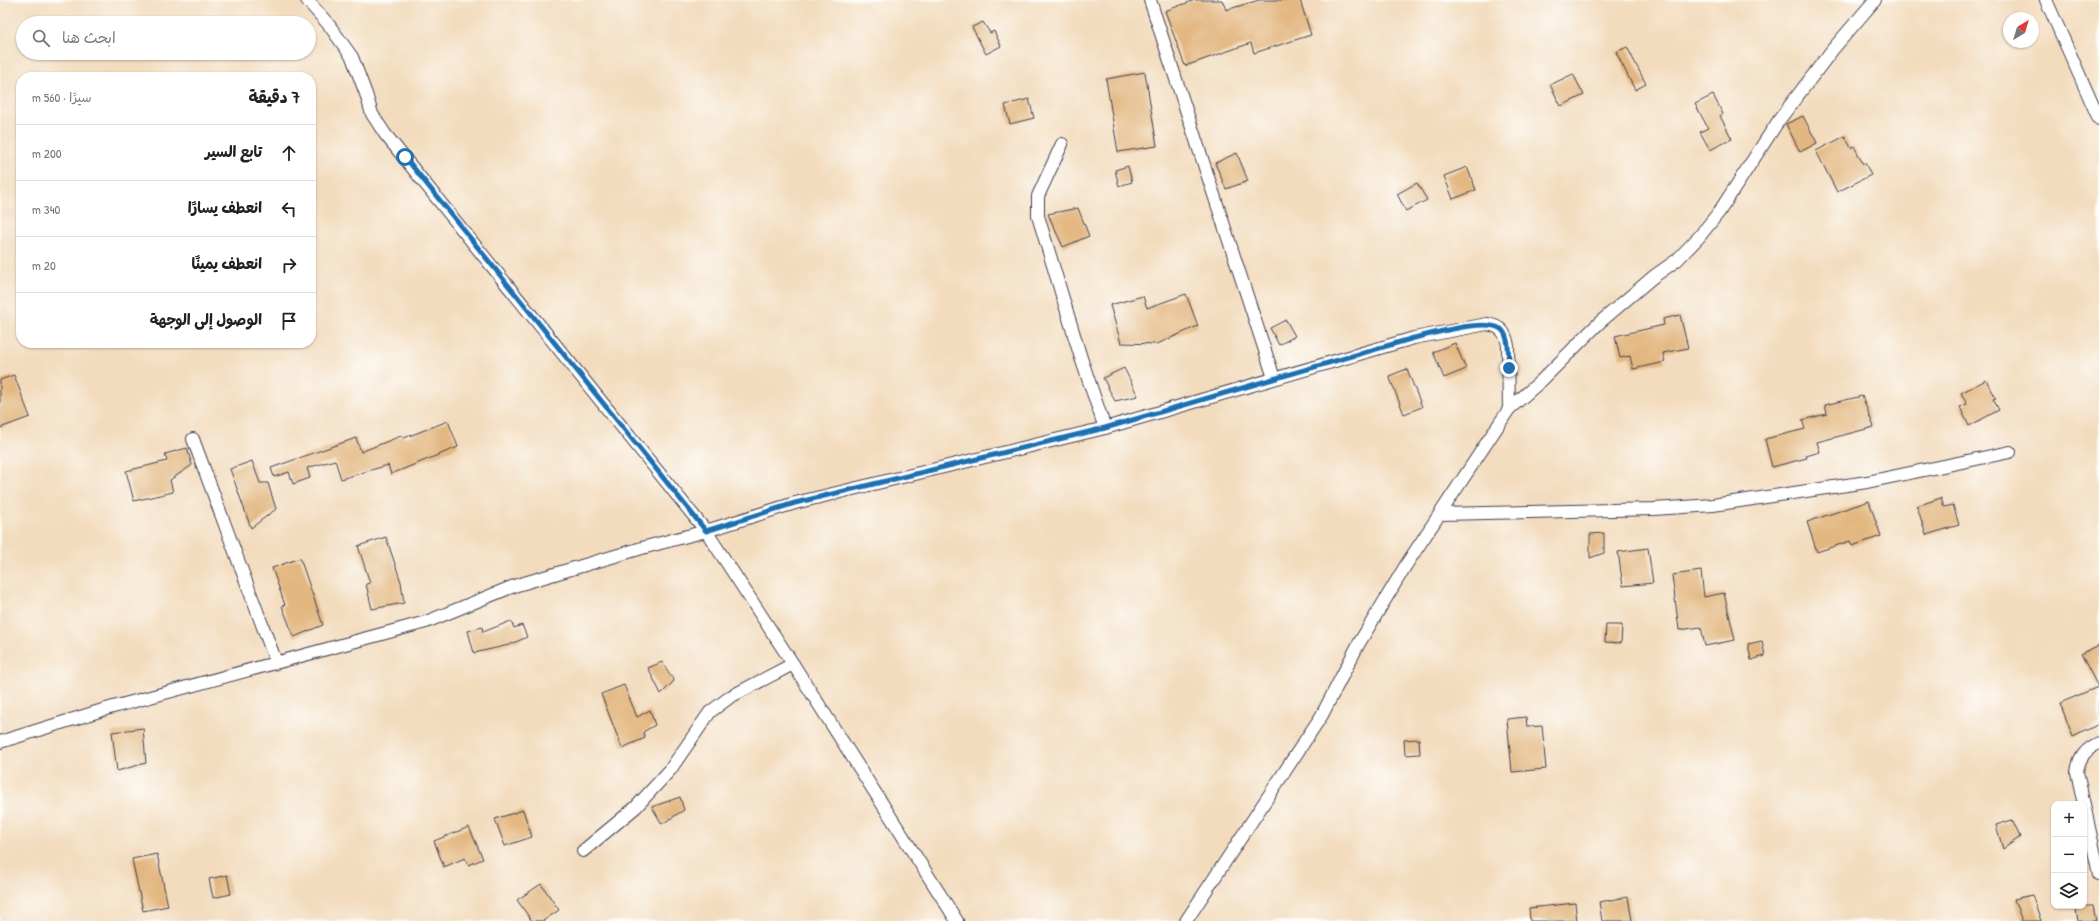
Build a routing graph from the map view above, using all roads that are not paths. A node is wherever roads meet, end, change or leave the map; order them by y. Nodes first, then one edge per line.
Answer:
1 (307, 0) edge
2 (1150, 0) edge
3 (1875, 0) edge
4 (2046, 0) edge
5 (2099, 119) edge
6 (1062, 144) dead end
7 (1274, 378) junction
8 (1509, 409) junction
9 (1105, 428) junction
10 (193, 439) dead end
11 (2010, 452) dead end
12 (1441, 514) junction
13 (706, 531) junction
14 (276, 662) junction
15 (793, 664) junction
16 (0, 742) edge
17 (2099, 743) edge
18 (582, 851) dead end
19 (2099, 874) edge
20 (957, 921) edge
21 (1186, 921) edge

1 - 13 street
2 - 7 street
3 - 8 street
4 - 5 street
6 - 9 street
7 - 8 street
7 - 9 street
8 - 12 street
9 - 13 street
10 - 14 street
11 - 12 street
12 - 21 street
13 - 14 street
13 - 15 street
14 - 16 street
15 - 18 street
15 - 20 street
17 - 19 street

